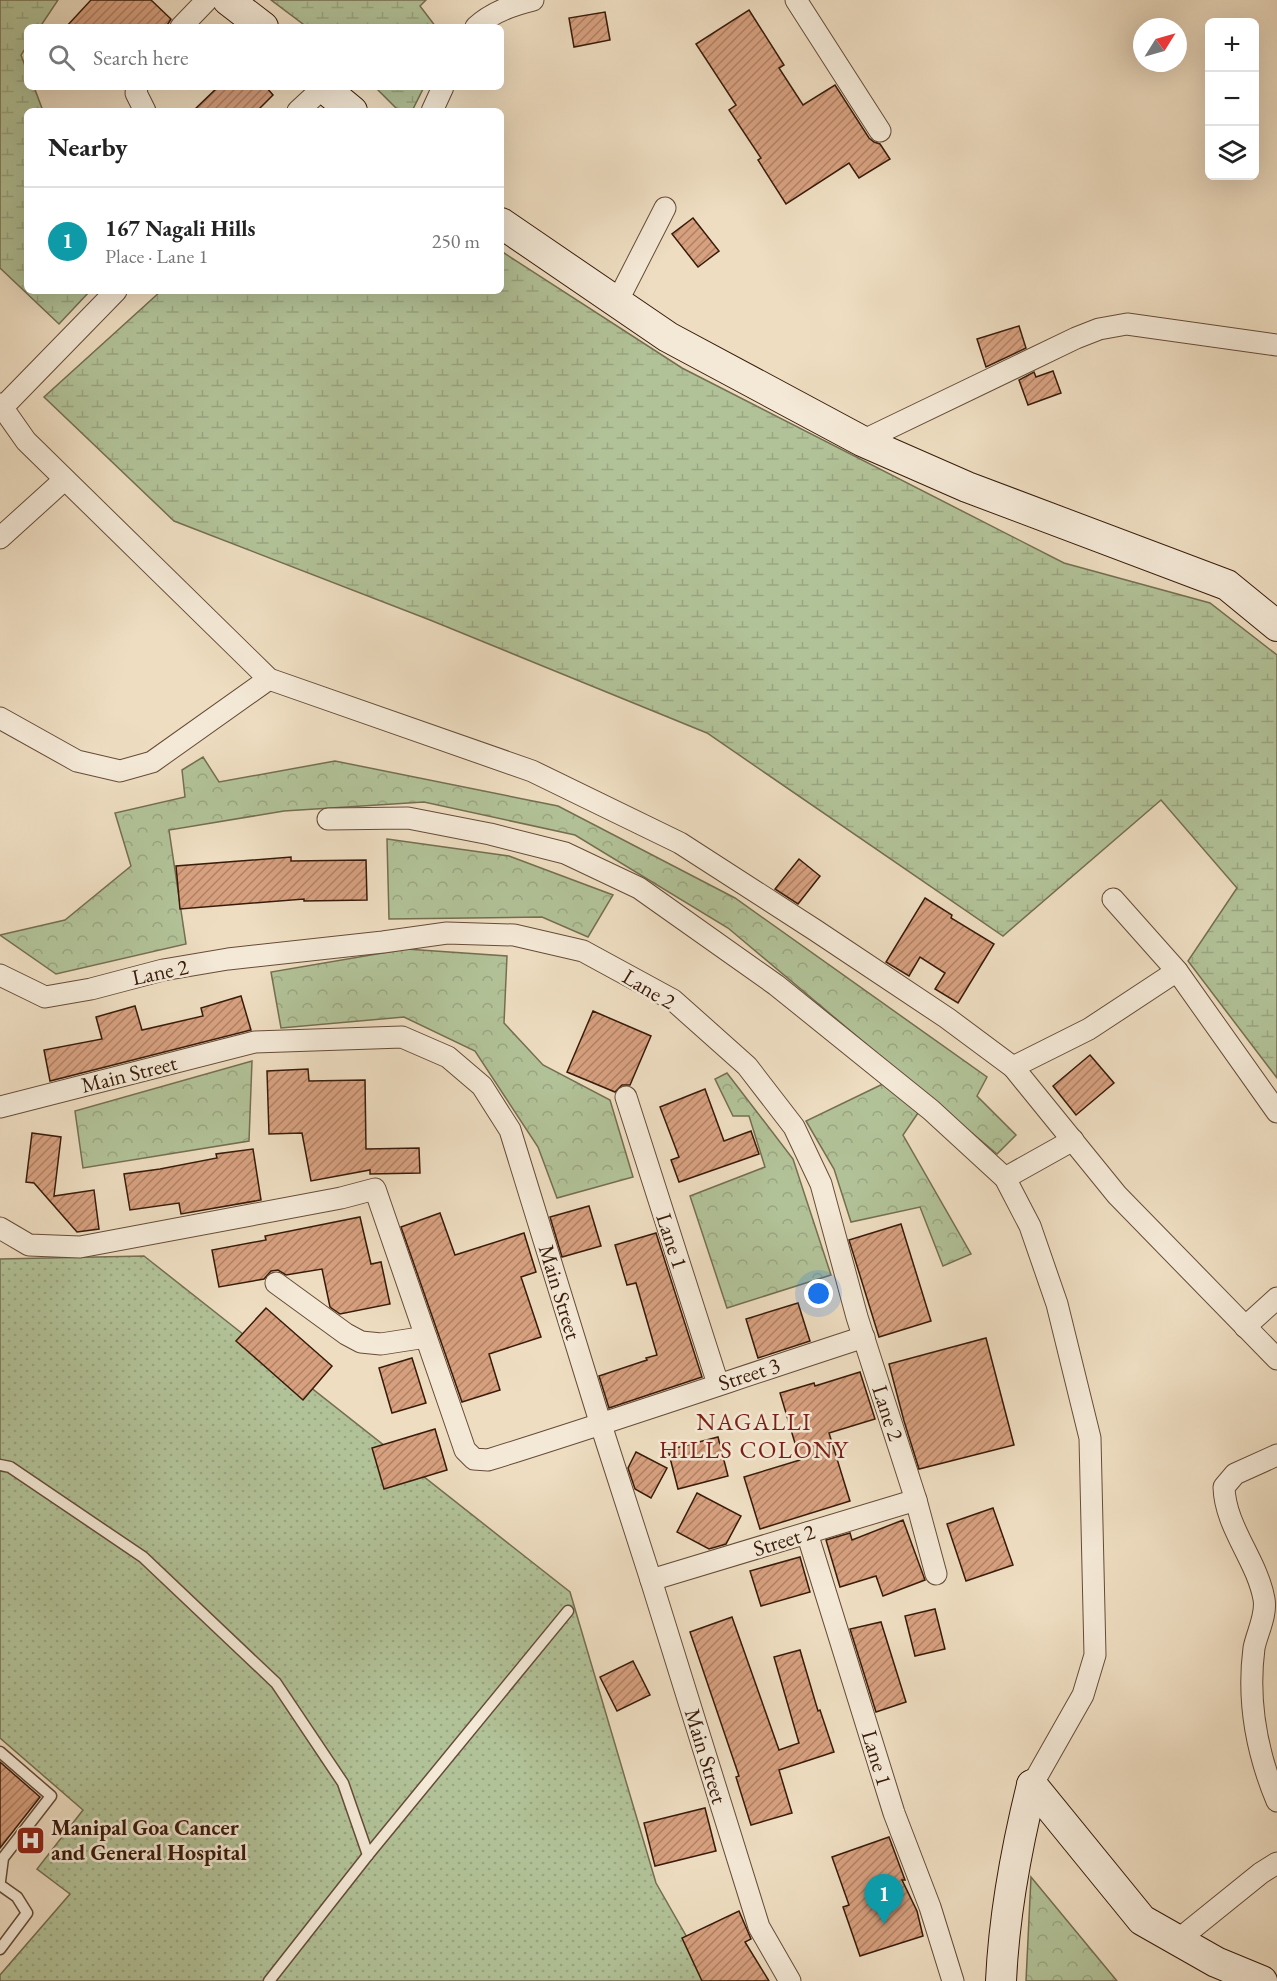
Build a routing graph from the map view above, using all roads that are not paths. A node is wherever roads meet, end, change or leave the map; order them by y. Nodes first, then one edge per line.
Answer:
1 (207, 0) edge
2 (228, 0) edge
3 (533, 0) edge
4 (796, 0) edge
5 (184, 24) edge
6 (259, 24) edge
7 (479, 24) edge
8 (136, 90) edge
9 (321, 90) edge
10 (328, 90) edge
11 (442, 90) edge
12 (144, 108) edge
13 (301, 108) edge
14 (348, 108) edge
15 (433, 108) edge
16 (880, 131) dead end
17 (666, 208) dead end
18 (504, 225) edge
19 (113, 294) edge
20 (617, 303) junction
21 (1277, 345) edge
22 (1, 406) edge
23 (862, 441) junction
24 (64, 480) junction
25 (0, 538) edge
26 (1277, 626) edge
27 (269, 679) junction
28 (0, 718) edge
29 (328, 819) dead end
30 (1113, 899) dead end
31 (1177, 970) junction
32 (0, 975) edge
33 (1014, 1067) junction
34 (626, 1097) dead end
35 (0, 1107) edge
36 (1277, 1112) edge
37 (1073, 1140) junction
38 (1005, 1179) junction
39 (0, 1227) edge
40 (276, 1283) dead end
41 (1277, 1298) edge
42 (1245, 1327) junction
43 (426, 1337) junction
44 (864, 1337) junction
45 (1277, 1359) edge
46 (718, 1384) junction
47 (601, 1425) junction
48 (1277, 1455) edge
49 (0, 1465) edge
50 (916, 1500) junction
51 (807, 1533) junction
52 (936, 1574) dead end
53 (651, 1580) junction
54 (1271, 1602) edge
55 (568, 1611) dead end
56 (0, 1752) edge
57 (1032, 1785) junction
58 (1277, 1801) edge
59 (368, 1855) junction
60 (1277, 1863) edge
61 (0, 1883) edge
62 (1178, 1940) junction
63 (0, 1949) edge
64 (269, 1981) edge
65 (789, 1981) edge
66 (953, 1981) edge
67 (1001, 1981) edge
68 (1262, 1981) edge

1 - 5 street
2 - 6 street
3 - 7 street
4 - 16 street
8 - 12 street
9 - 13 street
10 - 14 street
11 - 15 street
17 - 20 street
18 - 20 street
19 - 22 street
20 - 23 street
21 - 23 street
22 - 24 street
23 - 26 street
24 - 25 street
24 - 27 street
27 - 28 street
27 - 33 street
29 - 38 street
30 - 31 street
31 - 33 street
31 - 36 street
32 - 44 street, Lane 2
33 - 37 street
34 - 46 street, Lane 1
35 - 47 street, Main Street
37 - 38 street
37 - 42 street
38 - 57 street
39 - 43 street, Street 3
40 - 43 street
41 - 42 street
42 - 45 street
43 - 47 street, Street 3
44 - 46 street, Street 3
44 - 50 street, Lane 2
46 - 47 street, Street 3
47 - 53 street, Main Street
48 - 54 street
49 - 59 lane
50 - 51 street, Street 2
50 - 52 street, Lane 2
51 - 53 street, Street 2
51 - 66 street, Lane 1
53 - 65 street, Main Street
54 - 58 street
55 - 59 lane
56 - 61 lane
57 - 62 street
57 - 67 street
59 - 64 lane
60 - 62 street
61 - 63 lane
62 - 68 street

